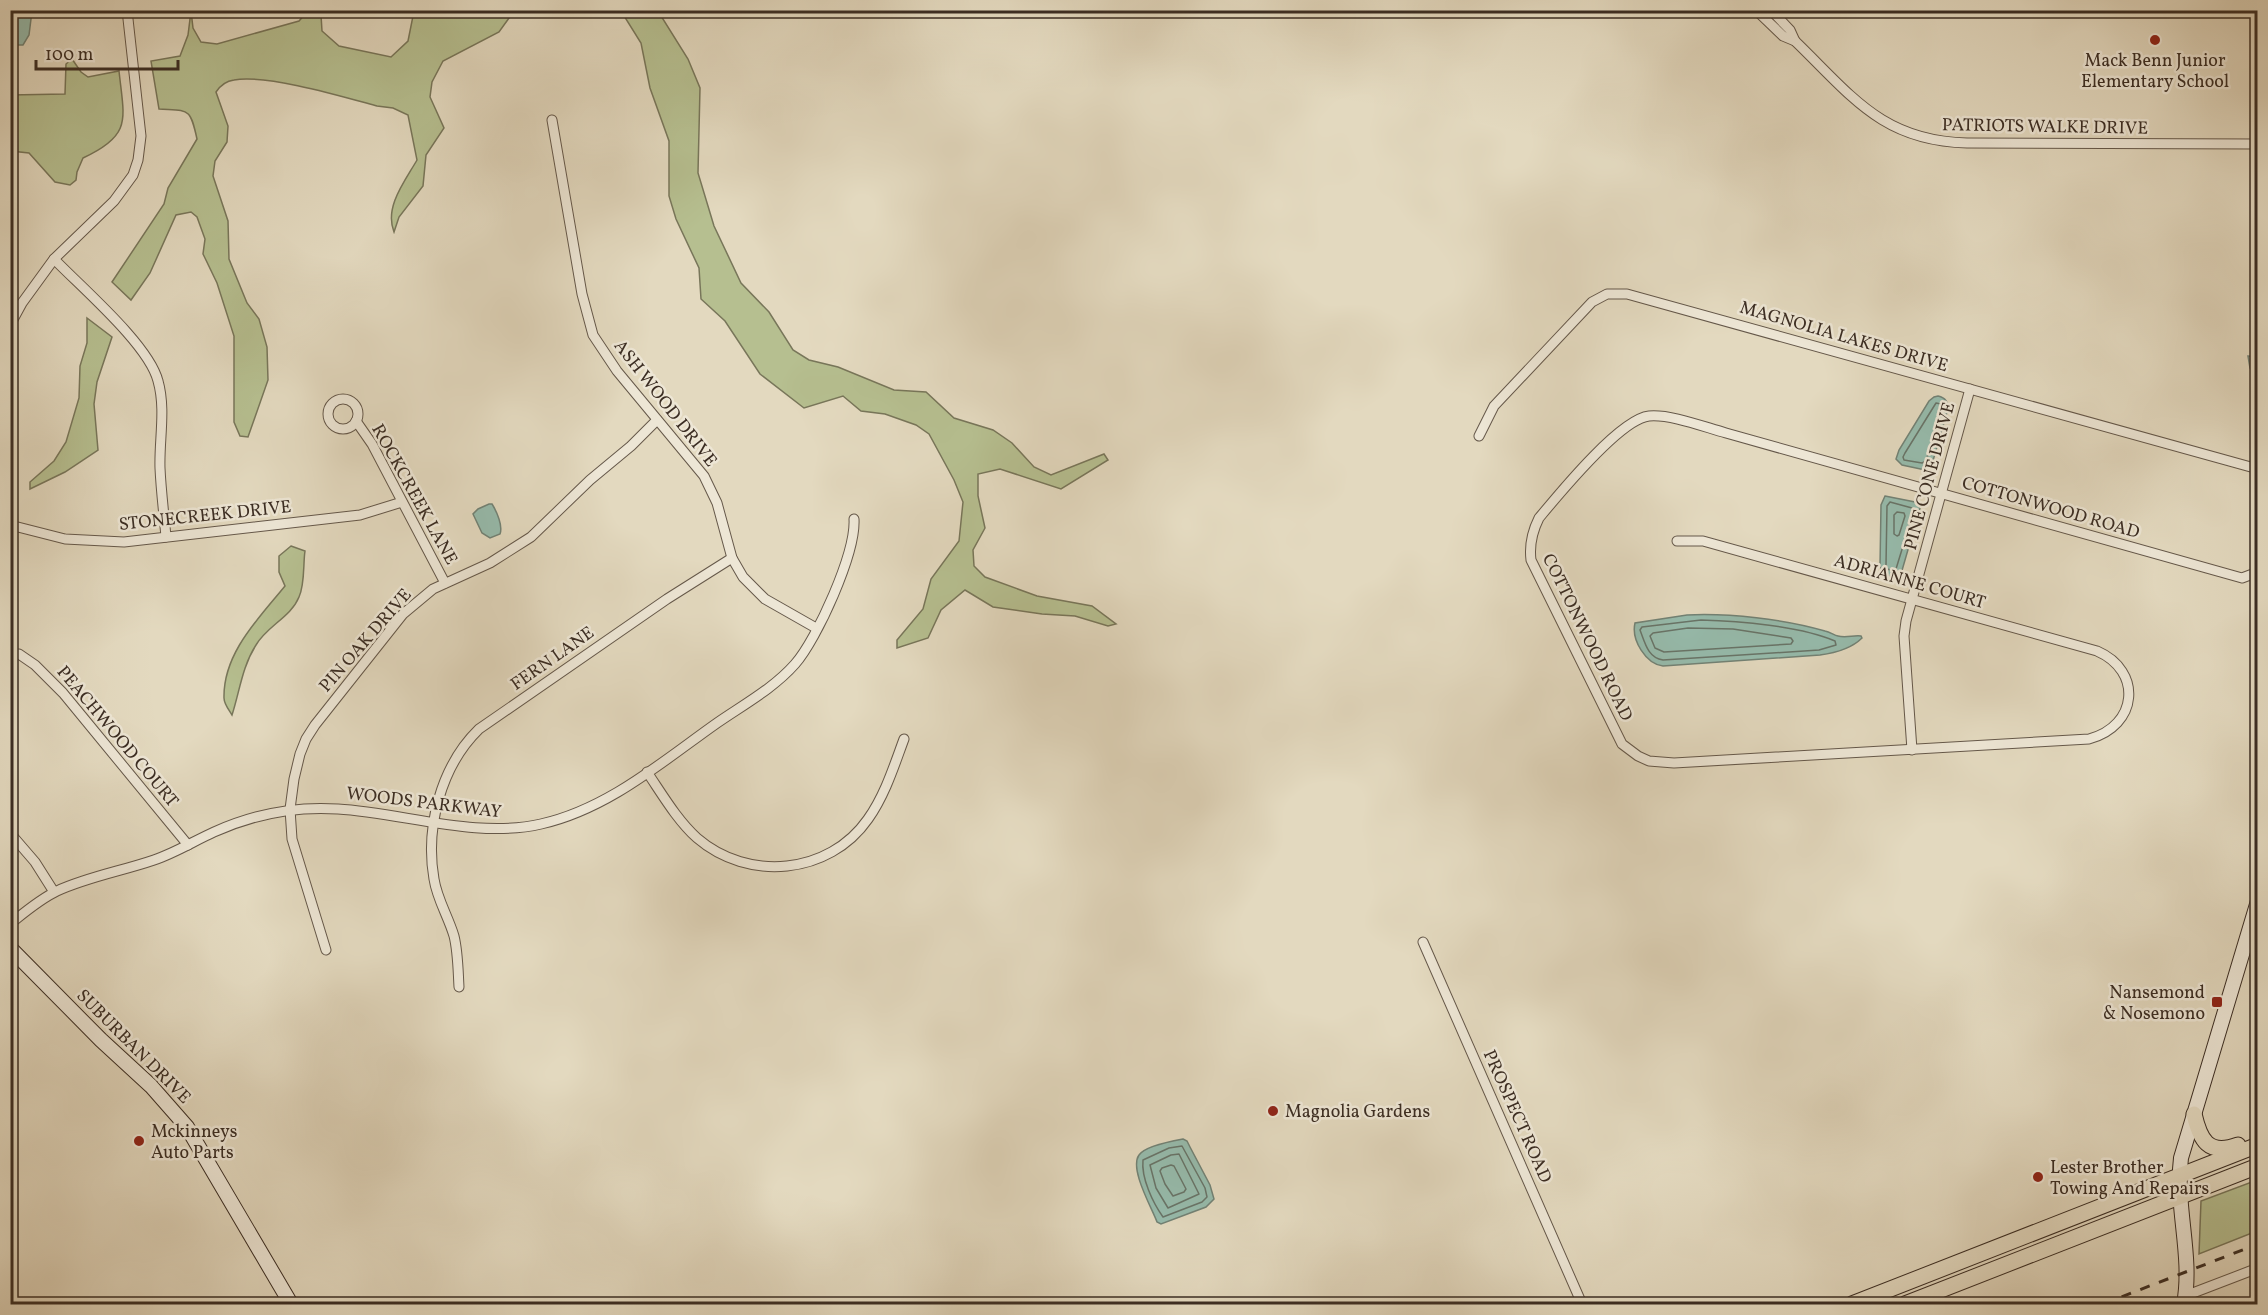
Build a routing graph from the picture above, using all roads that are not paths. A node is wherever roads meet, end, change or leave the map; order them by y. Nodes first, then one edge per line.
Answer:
1 (127, 10) edge
2 (1756, 10) edge
3 (1771, 10) edge
4 (1794, 41) junction
5 (552, 120) dead end
6 (2258, 144) edge
7 (54, 259) junction
8 (10, 325) edge
9 (1970, 389) junction
10 (657, 420) junction
11 (356, 421) dead end
12 (1479, 436) dead end
13 (2258, 469) edge
14 (1941, 494) junction
15 (402, 502) junction
16 (854, 519) dead end
17 (10, 525) edge
18 (166, 537) junction
19 (1677, 541) dead end
20 (732, 558) junction
21 (2258, 572) edge
22 (445, 583) junction
23 (1911, 598) junction
24 (816, 628) junction
25 (19, 654) dead end
26 (2124, 674) joint
27 (904, 739) dead end
28 (1912, 750) junction
29 (647, 772) junction
30 (291, 809) junction
31 (435, 821) junction
32 (10, 833) edge
33 (188, 844) junction
34 (54, 892) junction
35 (2258, 901) edge
36 (10, 924) edge
37 (1423, 942) dead end
38 (10, 948) edge
39 (326, 951) dead end
40 (459, 987) dead end
41 (2194, 1114) junction
42 (2258, 1138) edge
43 (2258, 1145) edge
44 (2258, 1166) edge
45 (2179, 1176) junction
46 (2179, 1197) junction
47 (2258, 1268) edge
48 (2185, 1300) edge
49 (291, 1305) edge
50 (1582, 1305) edge
51 (1852, 1305) edge
52 (1905, 1305) edge

1 - 7 street
2 - 4 street, PATRIOTS WALKE DRIVE
3 - 4 street, PATRIOTS WALKE DRIVE
4 - 6 street, PATRIOTS WALKE DRIVE
5 - 10 street, ASH WOOD DRIVE
7 - 8 street
7 - 18 street
9 - 12 street, MAGNOLIA LAKES DRIVE
9 - 13 street, MAGNOLIA LAKES DRIVE
9 - 14 street, PINE CONE DRIVE
10 - 20 street, ASH WOOD DRIVE
10 - 22 street, PIN OAK DRIVE
11 - 15 street, ROCKCREEK LANE
14 - 21 street, COTTONWOOD ROAD
14 - 23 street, PINE CONE DRIVE
14 - 28 street, COTTONWOOD ROAD
15 - 18 street, STONECREEK DRIVE
15 - 22 street, ROCKCREEK LANE
16 - 24 street, WOODS PARKWAY
17 - 18 street, STONECREEK DRIVE
19 - 23 street, ADRIANNE COURT
20 - 24 street, ASH WOOD DRIVE
20 - 31 street, FERN LANE
22 - 30 street, PIN OAK DRIVE
23 - 26 street, ADRIANNE COURT
23 - 28 street, PINE CONE DRIVE
24 - 29 street, WOODS PARKWAY
25 - 33 street, PEACHWOOD COURT
26 - 28 street, COTTONWOOD ROAD
27 - 29 street
29 - 31 street, WOODS PARKWAY
30 - 31 street, WOODS PARKWAY
30 - 33 street, WOODS PARKWAY
30 - 39 street, PIN OAK DRIVE
31 - 40 street, FERN LANE
32 - 34 street
33 - 34 street, WOODS PARKWAY
34 - 36 street, WOODS PARKWAY
35 - 41 main road
37 - 50 street, PROSPECT ROAD
38 - 49 main road, SUBURBAN DRIVE
41 - 42 main road
41 - 45 main road
43 - 45 main road
44 - 46 main road
45 - 46 main road
45 - 51 main road
46 - 48 main road
46 - 52 main road
47 - 48 street

